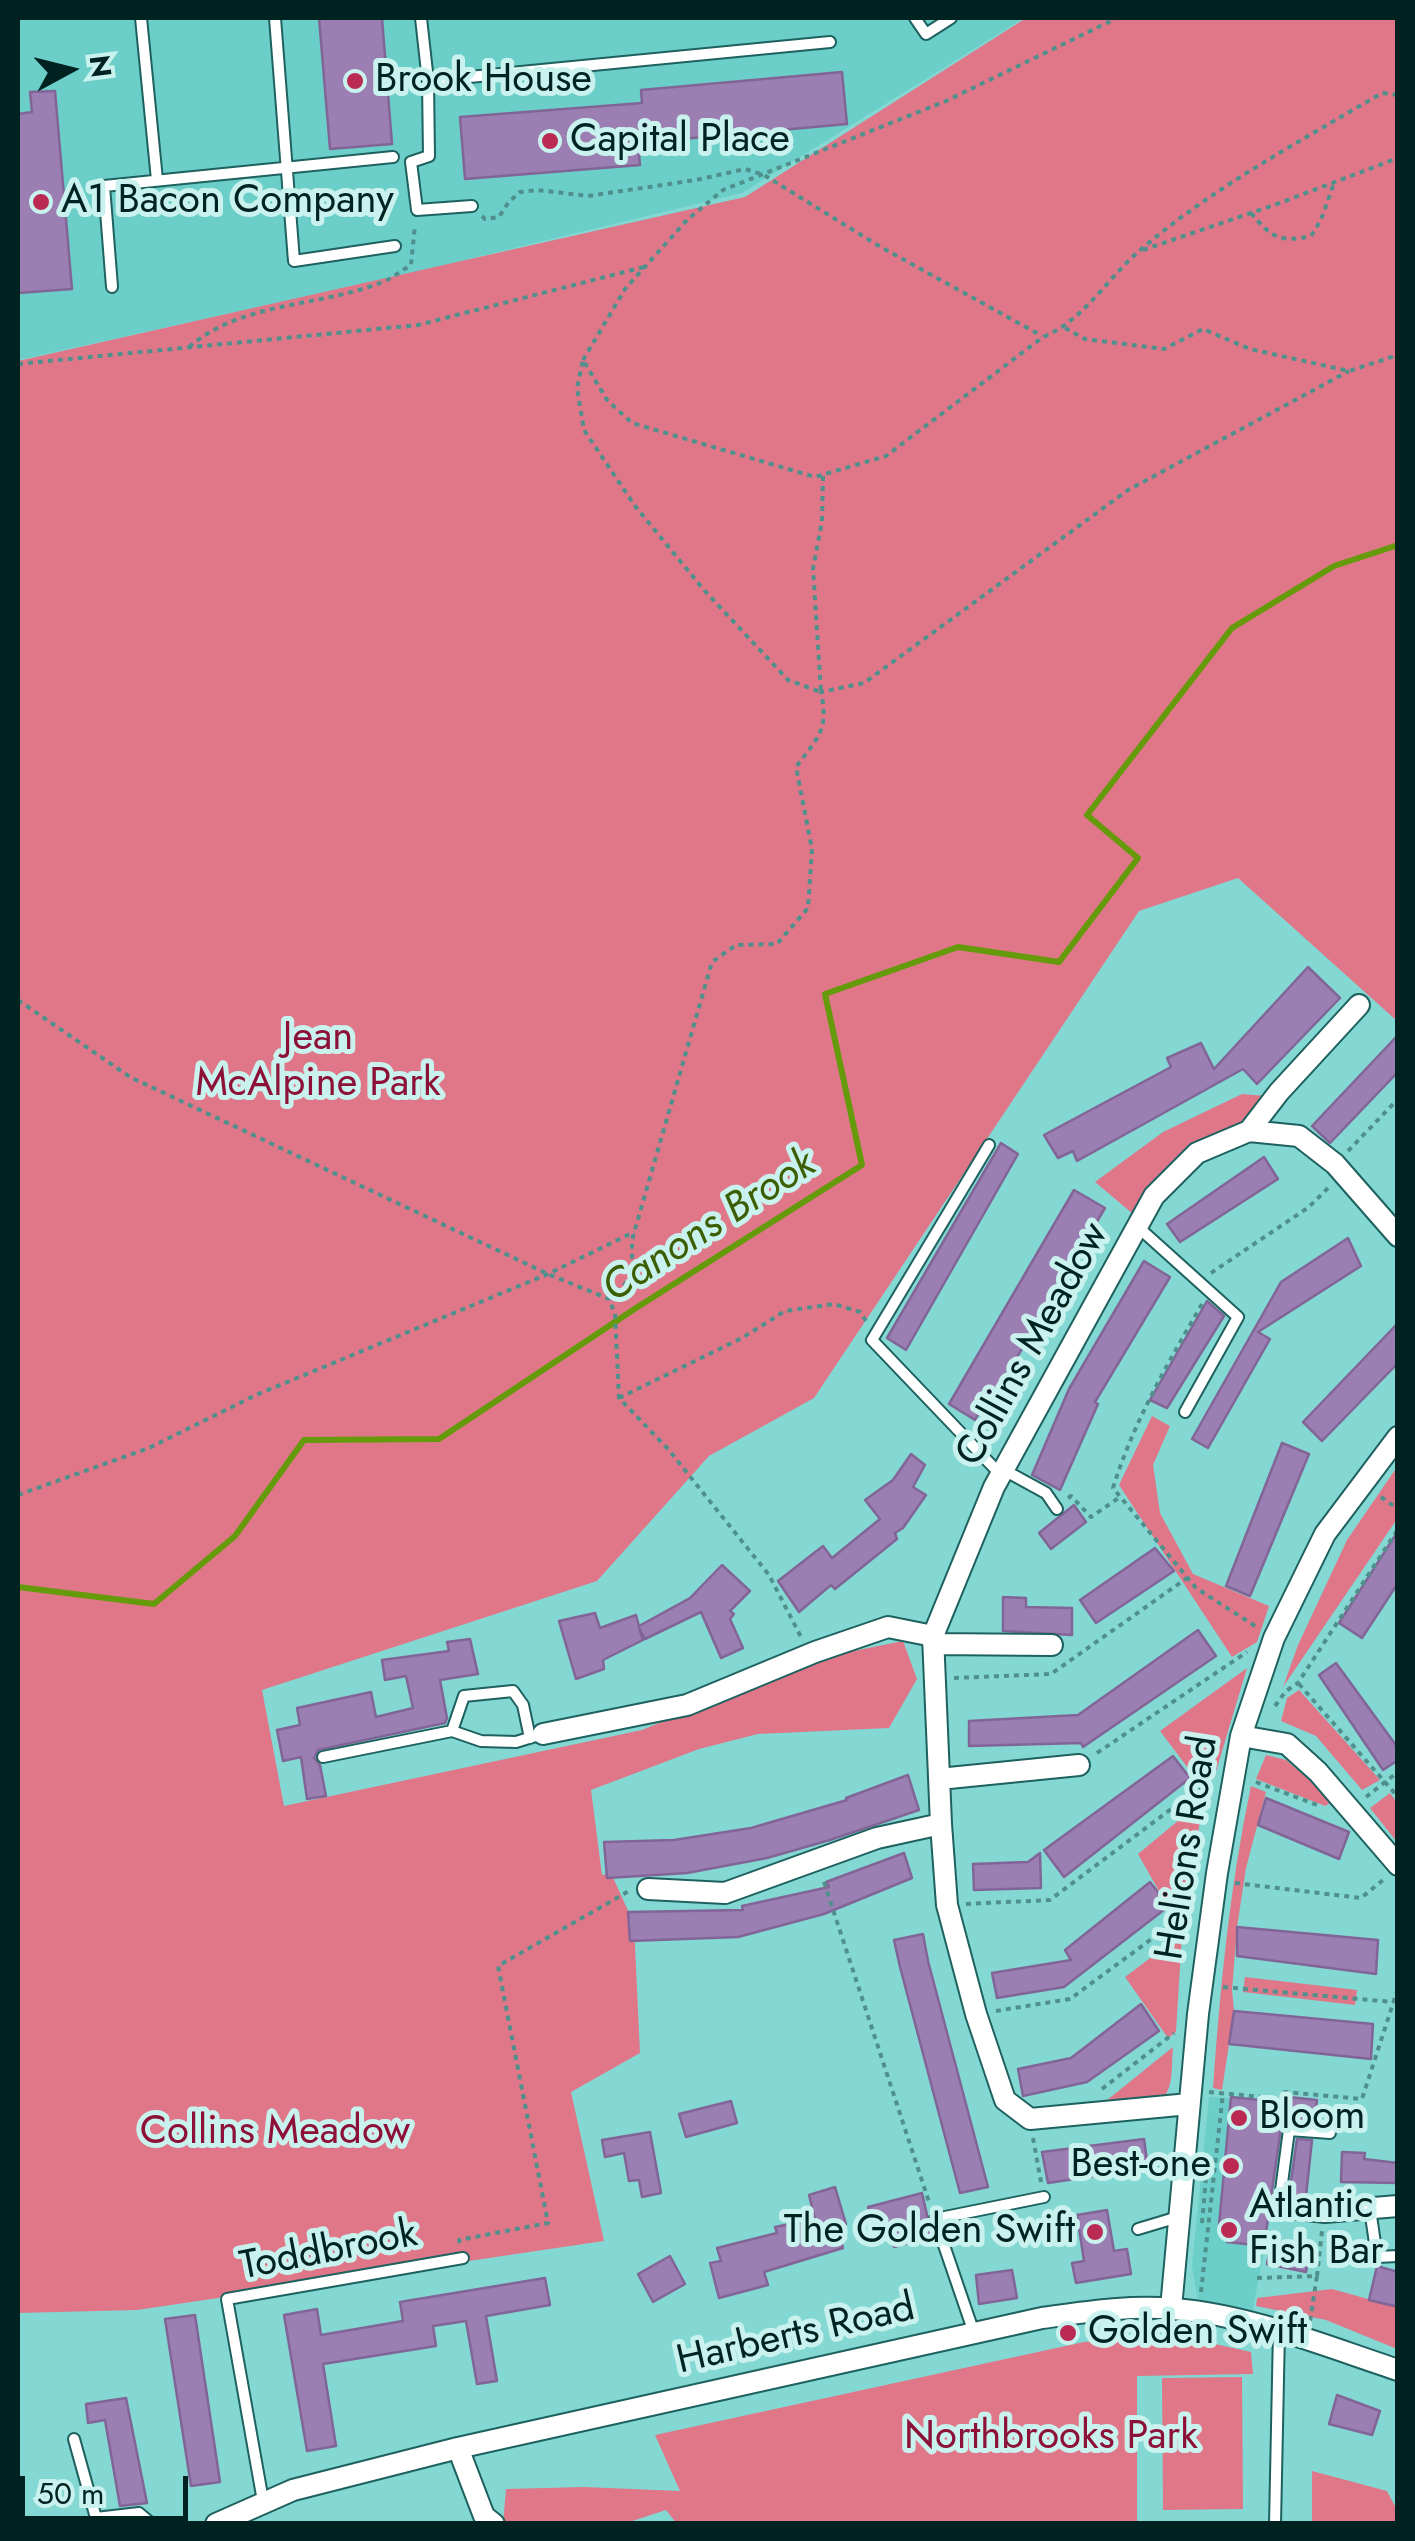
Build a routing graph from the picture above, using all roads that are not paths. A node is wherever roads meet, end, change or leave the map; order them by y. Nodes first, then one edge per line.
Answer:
1 (141, 18) edge
2 (275, 18) edge
3 (421, 18) edge
4 (915, 18) edge
5 (951, 18) edge
6 (830, 42) dead end
7 (428, 80) junction
8 (393, 157) dead end
9 (287, 166) junction
10 (157, 180) junction
11 (472, 206) road end
12 (395, 246) dead end
13 (112, 287) dead end
14 (1359, 1005) dead end
15 (1249, 1131) junction
16 (989, 1145) dead end
17 (1138, 1227) junction
18 (1398, 1236) edge
19 (1184, 1412) dead end
20 (1398, 1438) edge
21 (1002, 1472) junction
22 (1058, 1508) road end
23 (933, 1640) junction
24 (1052, 1645) dead end
25 (452, 1731) junction
26 (536, 1736) junction
27 (1241, 1736) junction
28 (323, 1757) dead end
29 (1079, 1766) road end
30 (939, 1779) junction
31 (941, 1824) junction
32 (1392, 1871) edge
33 (648, 1889) road end
34 (1188, 2104) junction
35 (1330, 2133) dead end
36 (1044, 2197) road end
37 (1398, 2206) edge
38 (1290, 2208) joint
39 (1370, 2208) junction
40 (1178, 2218) junction
41 (1138, 2229) dead end
42 (1398, 2256) edge
43 (463, 2258) road end
44 (1172, 2308) junction
45 (973, 2330) junction
46 (1279, 2331) junction
47 (1398, 2370) edge
48 (74, 2440) dead end
49 (458, 2448) junction
50 (264, 2501) junction
51 (152, 2524) edge
52 (216, 2524) edge
53 (494, 2524) edge
54 (1275, 2524) edge

1 - 10 lane
2 - 9 lane
3 - 7 lane
4 - 5 lane
6 - 7 lane
7 - 11 lane
8 - 9 lane
9 - 10 lane
9 - 12 lane
10 - 13 lane
14 - 15 street, Collins Meadow
15 - 17 street, Collins Meadow
15 - 18 street, Collins Meadow
16 - 21 lane
17 - 19 lane
17 - 21 street, Collins Meadow
20 - 27 street, Helions Road
21 - 22 lane
21 - 23 street, Collins Meadow
23 - 24 street
23 - 26 street
23 - 30 street, Collins Meadow
25 - 26 lane
25 - 26 lane
25 - 28 lane
27 - 32 street
27 - 34 street, Helions Road
29 - 30 street
30 - 31 street, Collins Meadow
31 - 33 street
31 - 34 street, Collins Meadow
34 - 40 street, Helions Road
35 - 38 lane
36 - 45 lane
37 - 39 street
38 - 39 street
39 - 42 lane
40 - 41 lane
40 - 44 street, Helions Road
43 - 50 lane, Toddbrook
44 - 45 street, Harberts Road
44 - 46 street, Harberts Road
45 - 49 street, Harberts Road
46 - 47 street, Harberts Road
46 - 54 lane
48 - 51 lane
49 - 50 street, Harberts Road
49 - 53 street
50 - 52 street, Harberts Road

